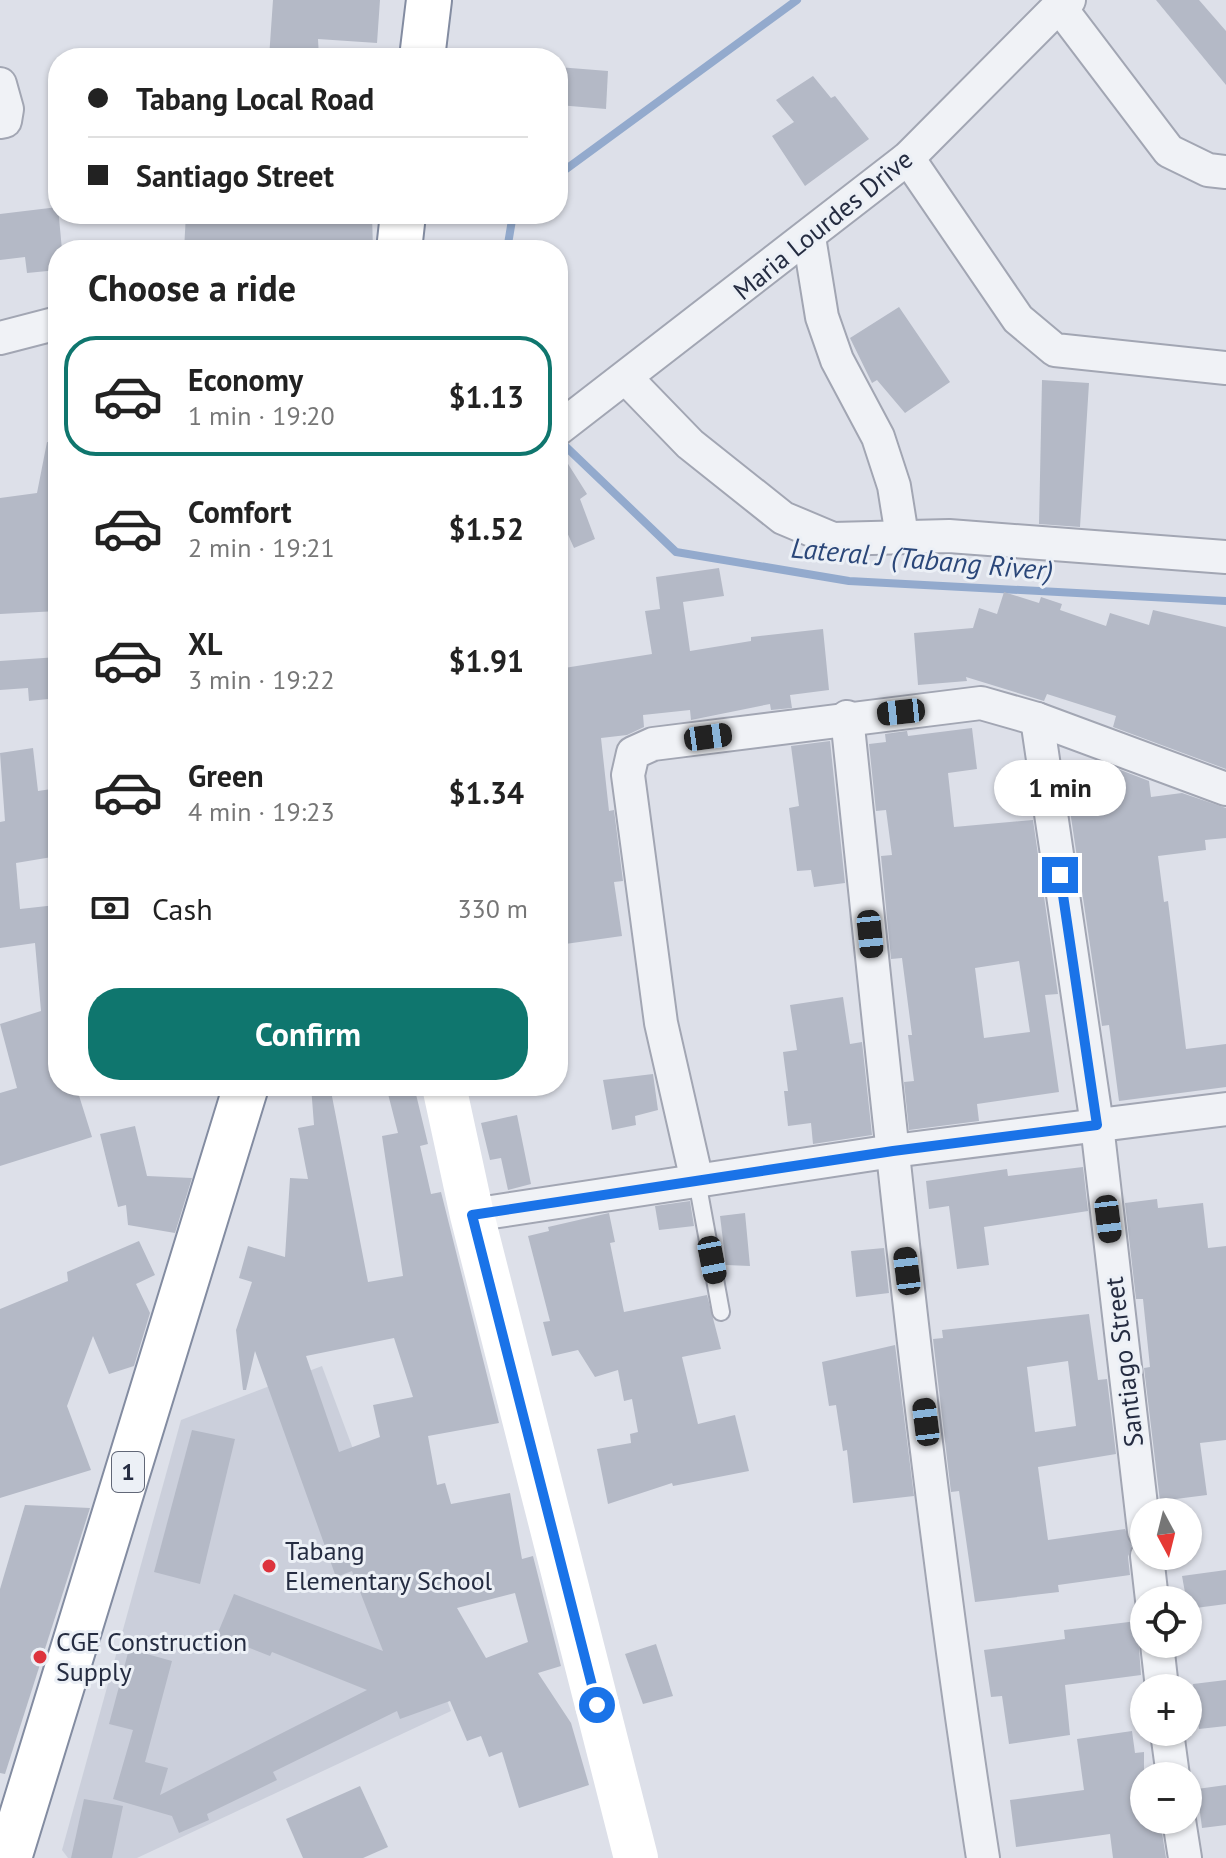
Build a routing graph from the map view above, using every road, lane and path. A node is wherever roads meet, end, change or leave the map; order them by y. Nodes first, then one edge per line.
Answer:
1 (429, 0) edge
2 (1064, 3) edge
3 (423, 48) edge
4 (0, 84) edge
5 (0, 122) edge
6 (908, 158) junction
7 (1226, 172) edge
8 (809, 237) junction
9 (48, 326) edge
10 (0, 338) edge
11 (1226, 368) edge
12 (627, 379) junction
13 (568, 422) edge
14 (902, 536) junction
15 (1226, 557) edge
16 (847, 717) junction
17 (1037, 719) junction
18 (1226, 789) edge
19 (243, 1096) edge
20 (446, 1096) edge
21 (1226, 1109) edge
22 (1097, 1125) junction
23 (893, 1151) junction
24 (697, 1181) junction
25 (472, 1215) junction
26 (721, 1312) dead end
27 (1140, 1498) edge
28 (1181, 1834) edge
29 (9, 1858) edge
30 (636, 1858) edge
31 (983, 1858) edge
32 (1185, 1858) edge

1 - 3 main road
2 - 6 street, Maria Lourdes Drive
2 - 7 street
4 - 5 street
6 - 8 street, Maria Lourdes Drive
6 - 11 street
8 - 12 street, Maria Lourdes Drive
8 - 14 street
9 - 10 street
12 - 13 street, Maria Lourdes Drive
12 - 14 street
14 - 15 street
16 - 17 street
16 - 23 street
16 - 24 street
17 - 18 street
17 - 22 street, Santiago Street
19 - 29 main road, 1
20 - 25 main road
21 - 22 street
22 - 23 street
22 - 27 street, Santiago Street
23 - 24 street
23 - 31 street
24 - 25 street
24 - 26 lane
25 - 30 main road
28 - 32 street

